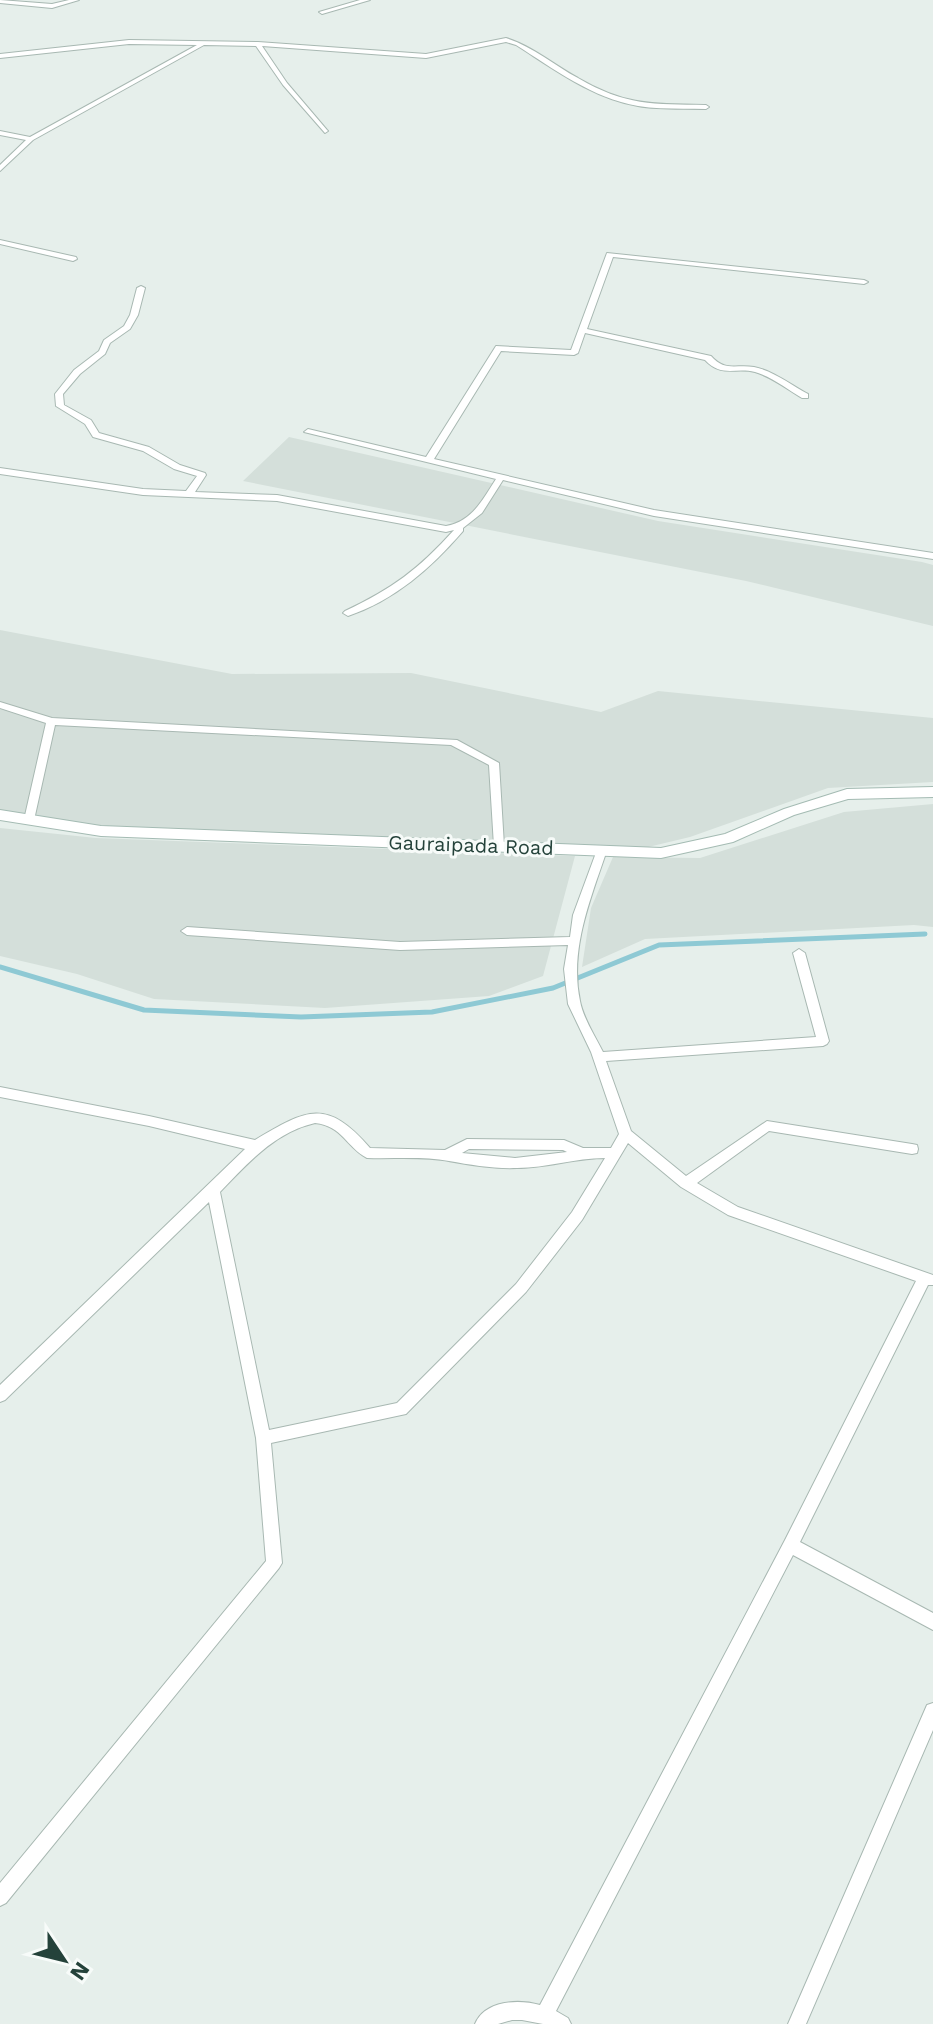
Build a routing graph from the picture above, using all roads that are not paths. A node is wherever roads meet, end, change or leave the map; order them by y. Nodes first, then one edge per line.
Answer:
1 (76, 0) edge
2 (367, 0) edge
3 (0, 1) edge
4 (322, 12) dead end
5 (204, 44) junction
6 (258, 44) junction
7 (0, 56) edge
8 (706, 107) dead end
9 (325, 131) dead end
10 (0, 133) edge
11 (31, 139) junction
12 (0, 169) edge
13 (0, 242) edge
14 (73, 259) dead end
15 (864, 282) dead end
16 (141, 288) dead end
17 (582, 330) junction
18 (805, 396) dead end
19 (308, 432) dead end
20 (429, 460) junction
21 (0, 471) edge
22 (501, 477) junction
23 (189, 494) junction
24 (460, 529) junction
25 (933, 556) edge
26 (348, 613) dead end
27 (0, 705) edge
28 (51, 721) junction
29 (933, 792) edge
30 (0, 815) edge
31 (29, 820) junction
32 (499, 846) junction
33 (602, 850) junction
34 (187, 931) dead end
35 (572, 941) junction
36 (799, 953) dead end
37 (599, 1057) junction
38 (0, 1092) edge
39 (626, 1134) junction
40 (256, 1146) junction
41 (912, 1149) dead end
42 (615, 1153) junction
43 (686, 1183) junction
44 (213, 1190) junction
45 (929, 1279) edge
46 (0, 1395) edge
47 (263, 1438) junction
48 (790, 1545) junction
49 (933, 1622) edge
50 (933, 1711) edge
51 (0, 1897) edge
52 (545, 2014) junction
53 (484, 2024) edge
54 (562, 2024) edge
55 (797, 2024) edge

1 - 3 street
2 - 4 street
5 - 6 street
5 - 7 street
5 - 11 street
6 - 8 street
6 - 9 street
10 - 11 street
11 - 12 street
13 - 14 street
15 - 17 street
16 - 23 street
17 - 18 street
17 - 20 street
19 - 20 street
20 - 22 street
21 - 23 street
22 - 24 street
22 - 25 street
23 - 24 street
24 - 26 street
27 - 28 street
28 - 31 street
28 - 32 street
29 - 33 street, Gauraipada Road
30 - 31 street, Gauraipada Road
31 - 32 street, Gauraipada Road
32 - 33 street, Gauraipada Road
33 - 35 street
34 - 35 street
35 - 37 street
36 - 37 street
37 - 39 street
38 - 40 street
39 - 42 street
39 - 43 street
40 - 42 street
40 - 44 street
41 - 43 street
42 - 47 street
43 - 45 street
44 - 46 street
44 - 47 street
45 - 48 street
47 - 51 street
48 - 49 street
48 - 52 street
50 - 55 street
52 - 53 street
52 - 54 street

